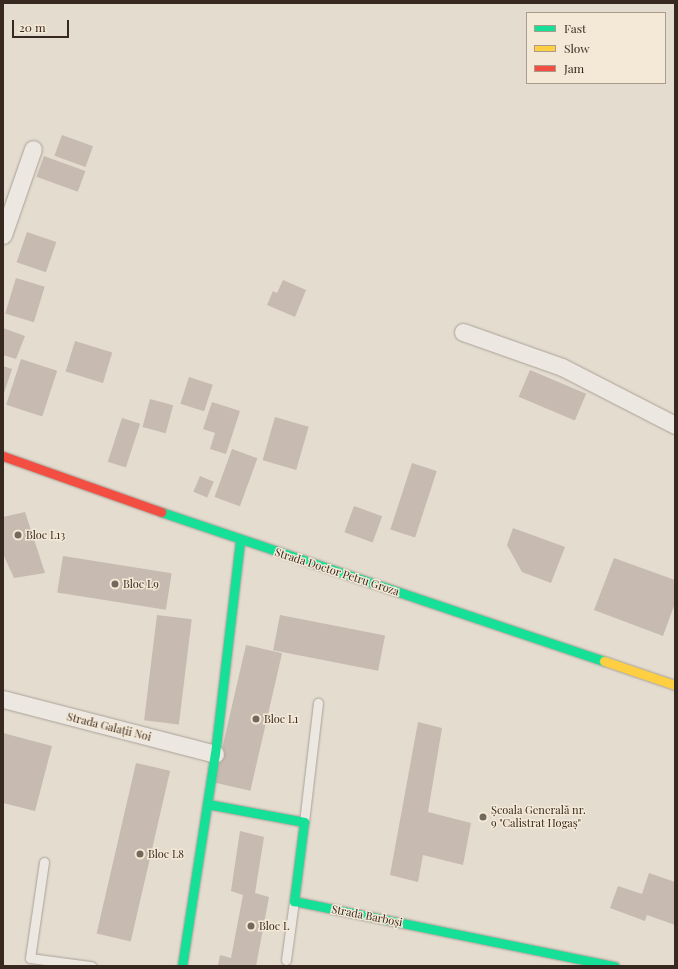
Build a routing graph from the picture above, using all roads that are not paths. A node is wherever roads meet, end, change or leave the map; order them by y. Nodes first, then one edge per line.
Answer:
1 (32, 149) dead end
2 (3, 235) edge
3 (463, 332) dead end
4 (675, 425) edge
5 (3, 456) edge
6 (240, 540) junction
7 (674, 683) edge
8 (3, 699) edge
9 (318, 703) dead end
10 (215, 754) junction
11 (207, 804) junction
12 (304, 822) junction
13 (44, 862) dead end
14 (294, 901) junction
15 (286, 960) dead end
16 (91, 966) edge
17 (182, 966) edge
18 (614, 966) edge

1 - 2 street
3 - 4 street
5 - 6 street, Strada Doctor Petru Groza
6 - 7 street, Strada Doctor Petru Groza
6 - 10 street
8 - 10 street, Strada Galații Noi
9 - 12 lane
10 - 11 street
11 - 12 street
11 - 17 street
12 - 14 street
13 - 16 lane
14 - 15 lane
14 - 18 street, Strada Barboși

